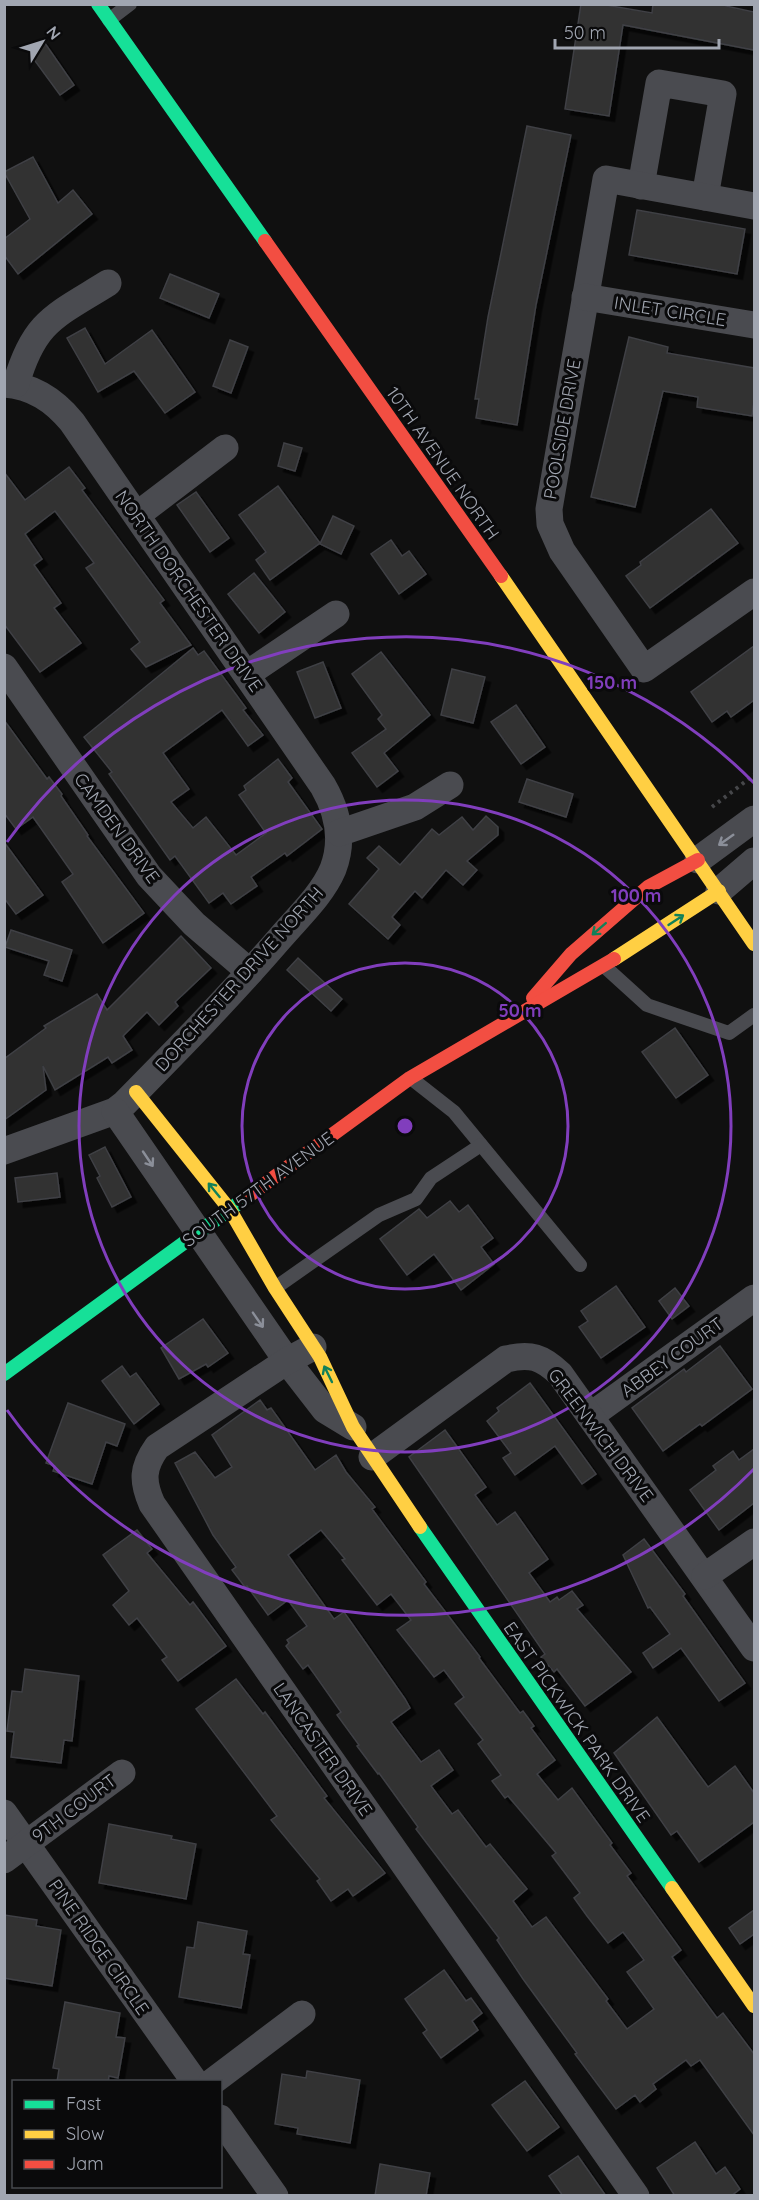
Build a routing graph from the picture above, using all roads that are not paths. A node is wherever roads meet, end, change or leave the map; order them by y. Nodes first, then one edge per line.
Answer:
1 (98, 4) edge
2 (130, 4) edge
3 (109, 20) junction
4 (642, 186) junction
5 (705, 197) junction
6 (754, 206) edge
7 (108, 283) dead end
8 (585, 297) junction
9 (754, 325) edge
10 (10, 384) edge
11 (225, 448) dead end
12 (137, 514) junction
13 (754, 592) edge
14 (336, 615) dead end
15 (4, 668) edge
16 (247, 674) junction
17 (450, 785) dead end
18 (754, 819) edge
19 (339, 832) junction
20 (698, 860) junction
21 (754, 861) edge
22 (718, 891) junction
23 (754, 944) edge
24 (604, 966) junction
25 (250, 972) junction
26 (754, 1015) edge
27 (518, 1016) junction
28 (410, 1078) junction
29 (136, 1092) junction
30 (115, 1111) junction
31 (481, 1145) junction
32 (4, 1151) edge
33 (230, 1210) junction
34 (198, 1233) junction
35 (580, 1265) dead end
36 (275, 1288) junction
37 (754, 1298) edge
38 (313, 1347) junction
39 (287, 1361) junction
40 (4, 1374) edge
41 (590, 1416) junction
42 (353, 1426) junction
43 (372, 1457) junction
44 (754, 1542) edge
45 (705, 1576) junction
46 (754, 1648) edge
47 (122, 1773) dead end
48 (4, 1813) edge
49 (26, 1844) junction
50 (4, 1860) edge
51 (754, 2006) edge
52 (302, 2014) dead end
53 (194, 2080) edge
54 (215, 2080) edge
55 (222, 2121) edge
56 (275, 2196) edge
57 (636, 2196) edge

1 - 3 street, 10TH AVENUE NORTH
2 - 3 lane
3 - 20 street, 10TH AVENUE NORTH
4 - 5 street, POOLSIDE DRIVE
4 - 5 street
4 - 8 street, POOLSIDE DRIVE
5 - 6 street, POOLSIDE DRIVE
7 - 10 street
8 - 9 street, INLET CIRCLE
8 - 13 street, POOLSIDE DRIVE
10 - 12 street, NORTH DORCHESTER DRIVE
11 - 12 street
12 - 16 street, NORTH DORCHESTER DRIVE
14 - 16 street
15 - 25 street, CAMDEN DRIVE
16 - 19 street, NORTH DORCHESTER DRIVE
17 - 19 street
18 -> 20 street, SOUTH 57TH AVENUE
19 - 25 street, DORCHESTER DRIVE NORTH
20 - 22 street, 10TH AVENUE NORTH
20 -> 27 street, SOUTH 57TH AVENUE
21 - 22 street, SOUTH 57TH AVENUE
22 - 23 street, 10TH AVENUE NORTH
24 -> 22 street, SOUTH 57TH AVENUE
24 - 26 lane
24 - 27 street, SOUTH 57TH AVENUE
25 - 29 street, DORCHESTER DRIVE NORTH
27 - 28 street, SOUTH 57TH AVENUE
28 - 31 lane
28 - 33 street, SOUTH 57TH AVENUE
29 - 30 street, DORCHESTER DRIVE NORTH
33 -> 29 street, EAST PICKWICK PARK DRIVE
30 - 32 street
30 -> 34 street
31 - 35 lane
31 - 36 lane
33 - 34 street, SOUTH 57TH AVENUE
33 - 36 street, EAST PICKWICK PARK DRIVE
34 -> 39 street
34 - 40 street, SOUTH 57TH AVENUE
36 - 38 street, EAST PICKWICK PARK DRIVE
37 - 41 street, ABBEY COURT
38 - 39 street, LANCASTER DRIVE
42 -> 38 street, EAST PICKWICK PARK DRIVE
39 - 42 street
39 - 57 street, LANCASTER DRIVE
41 - 43 street, GREENWICH DRIVE
41 - 45 street, GREENWICH DRIVE
42 - 43 street, EAST PICKWICK PARK DRIVE
43 - 51 street, EAST PICKWICK PARK DRIVE
44 - 45 street
45 - 46 street, GREENWICH DRIVE
47 - 49 street, 9TH COURT
48 - 49 street, PINE RIDGE CIRCLE
49 - 50 street, 9TH COURT
49 - 53 street, PINE RIDGE CIRCLE
52 - 54 street
55 - 56 street

